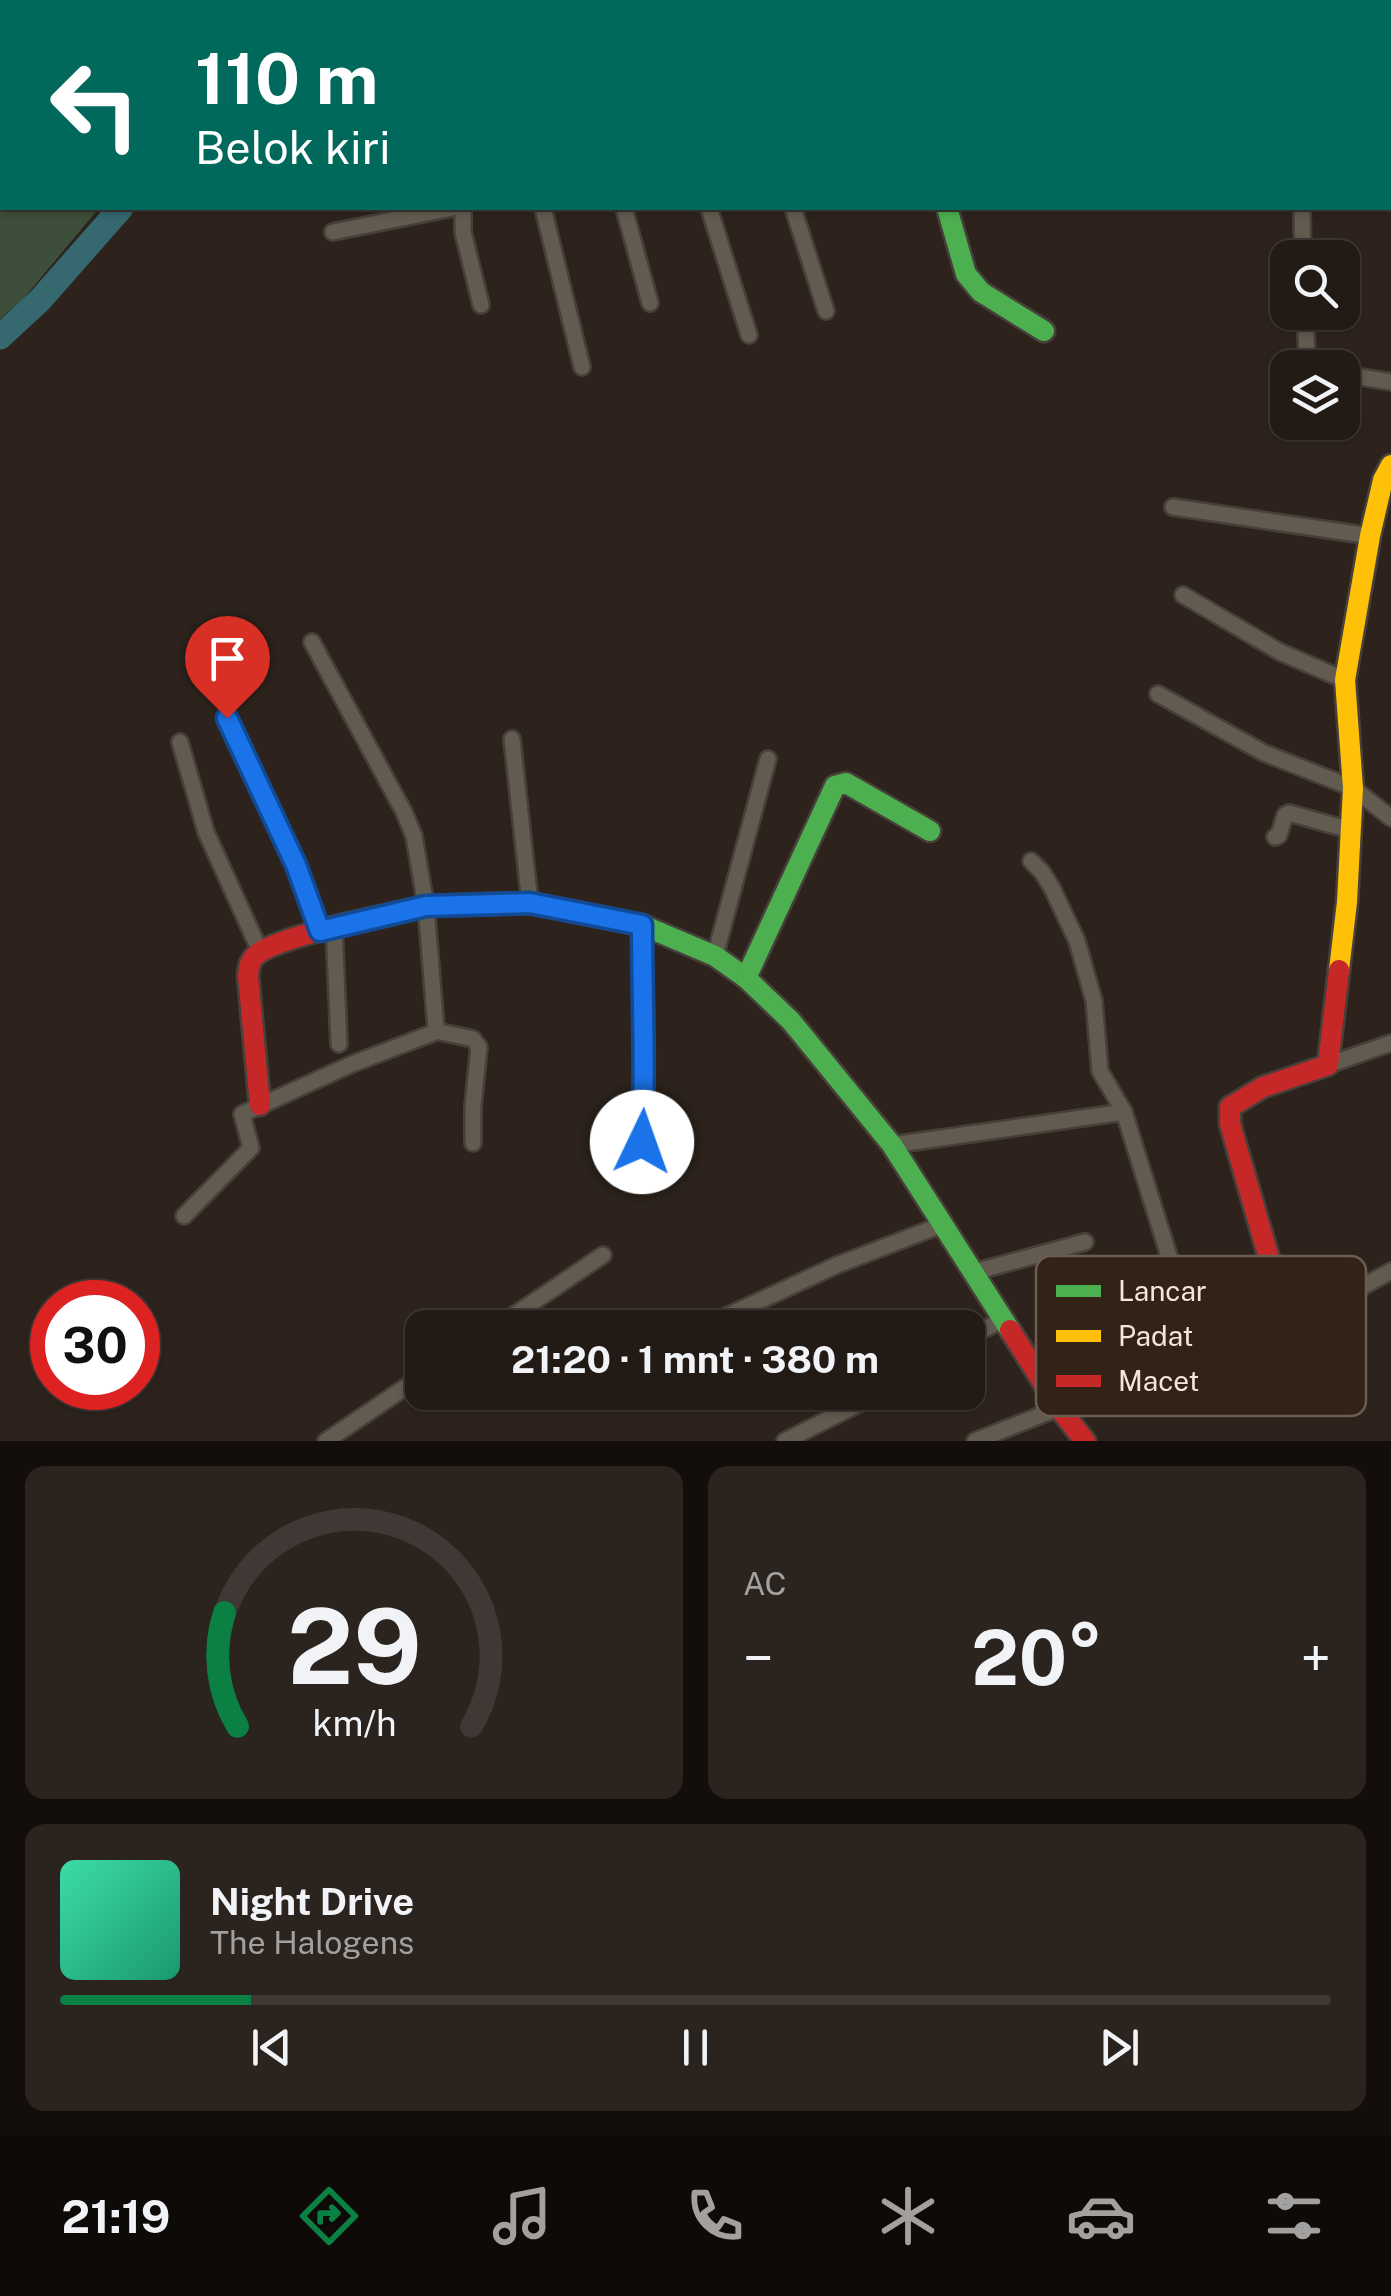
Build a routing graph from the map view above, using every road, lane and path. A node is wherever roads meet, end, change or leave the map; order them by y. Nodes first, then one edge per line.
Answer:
1 (442, 210) edge
2 (465, 210) edge
3 (543, 210) edge
4 (625, 210) edge
5 (710, 210) edge
6 (793, 210) edge
7 (948, 210) edge
8 (1302, 210) edge
9 (333, 232) dead end
10 (1303, 240) edge
11 (650, 303) dead end
12 (481, 305) dead end
13 (826, 311) dead end
14 (1044, 331) dead end
15 (749, 335) dead end
16 (582, 367) dead end
17 (1360, 377) edge
18 (1391, 382) edge
19 (1388, 476) edge
20 (1172, 506) dead end
21 (1370, 536) junction
22 (1183, 595) dead end
23 (312, 642) dead end
24 (1345, 680) junction
25 (1158, 694) dead end
26 (227, 718) dead end
27 (512, 738) dead end
28 (180, 742) dead end
29 (768, 758) dead end
30 (1353, 788) junction
31 (1391, 818) edge
32 (930, 830) dead end
33 (1350, 830) junction
34 (1275, 837) dead end
35 (1031, 862) dead end
36 (530, 903) junction
37 (426, 906) junction
38 (642, 925) junction
39 (327, 928) junction
40 (260, 951) junction
41 (715, 956) junction
42 (746, 978) junction
43 (436, 1031) junction
44 (1391, 1043) edge
45 (339, 1044) dead end
46 (1328, 1065) junction
47 (260, 1105) junction
48 (1124, 1112) junction
49 (642, 1142) dead end
50 (473, 1143) dead end
51 (892, 1145) junction
52 (184, 1216) dead end
53 (944, 1224) junction
54 (1085, 1242) dead end
55 (602, 1255) dead end
56 (1169, 1256) edge
57 (1269, 1256) edge
58 (1391, 1270) edge
59 (974, 1272) junction
60 (1366, 1284) edge
61 (521, 1310) edge
62 (740, 1310) edge
63 (1005, 1319) junction
64 (985, 1329) edge
65 (1036, 1368) edge
66 (405, 1388) edge
67 (852, 1410) edge
68 (1039, 1416) edge
69 (1066, 1416) edge
70 (813, 1434) edge
71 (326, 1441) edge
72 (785, 1441) edge
73 (975, 1441) edge
74 (1085, 1441) edge

1 - 9 street
2 - 12 street
3 - 16 street
4 - 11 street
5 - 15 street
6 - 13 street
7 - 14 street
8 - 10 street
17 - 18 street
19 - 21 street
20 - 21 street
21 - 24 street
22 - 24 street
23 - 37 street
24 - 30 street
25 - 30 street
26 - 39 street
27 - 36 street
28 - 40 street
29 - 41 street
30 - 31 street
30 - 33 street
32 - 42 street
33 - 34 street
33 - 46 street
35 - 48 street
36 - 37 street
36 - 38 street
37 - 39 street
37 - 43 street
38 - 41 street
38 - 49 street
39 - 40 street
39 - 45 street
40 - 47 street
41 - 42 street
42 - 51 street
43 - 47 street
43 - 50 street
44 - 46 street
46 - 57 street
47 - 52 street
48 - 51 street
48 - 56 street
51 - 53 street
53 - 59 street
53 - 62 street
54 - 59 street
55 - 61 street
58 - 60 street
59 - 63 street
63 - 64 street
63 - 65 street
66 - 71 street
67 - 70 street
68 - 73 street
69 - 74 street
70 - 72 street

